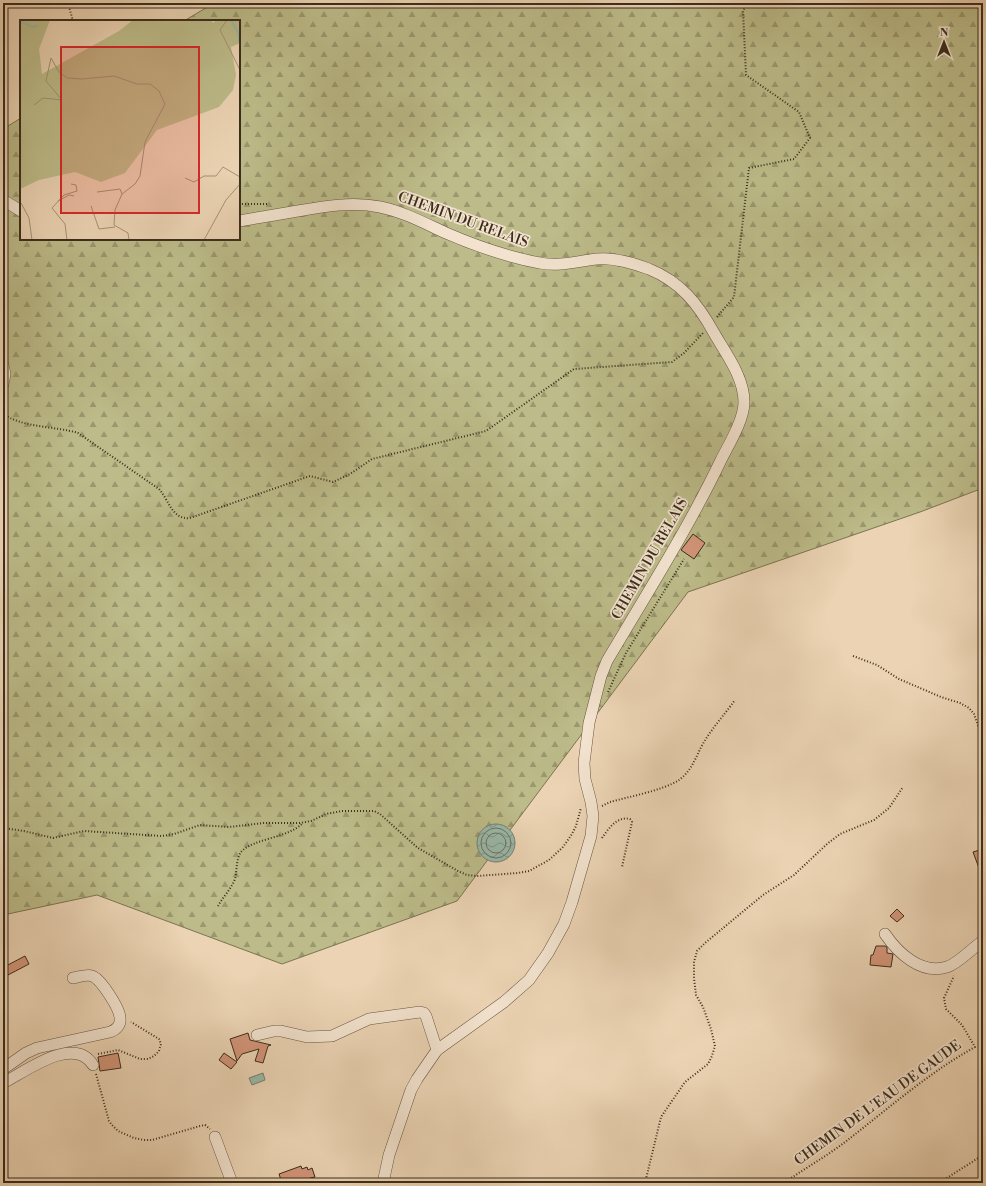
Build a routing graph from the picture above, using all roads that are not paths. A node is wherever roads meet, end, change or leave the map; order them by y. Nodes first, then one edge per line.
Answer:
1 (3, 200) edge
2 (20, 210) edge
3 (240, 220) edge
4 (3, 365) edge
5 (3, 384) edge
6 (885, 934) dead end
7 (983, 941) edge
8 (73, 978) dead end
9 (257, 1035) dead end
10 (437, 1050) junction
11 (93, 1065) road end
12 (3, 1069) edge
13 (3, 1084) edge
14 (215, 1137) road end
15 (232, 1183) edge
16 (383, 1183) edge

1 - 2 street
3 - 10 street, CHEMIN DU RELAIS
4 - 5 street
6 - 7 street
8 - 12 street
9 - 10 street
10 - 16 street, CHEMIN DU RELAIS
11 - 13 street
14 - 15 street

